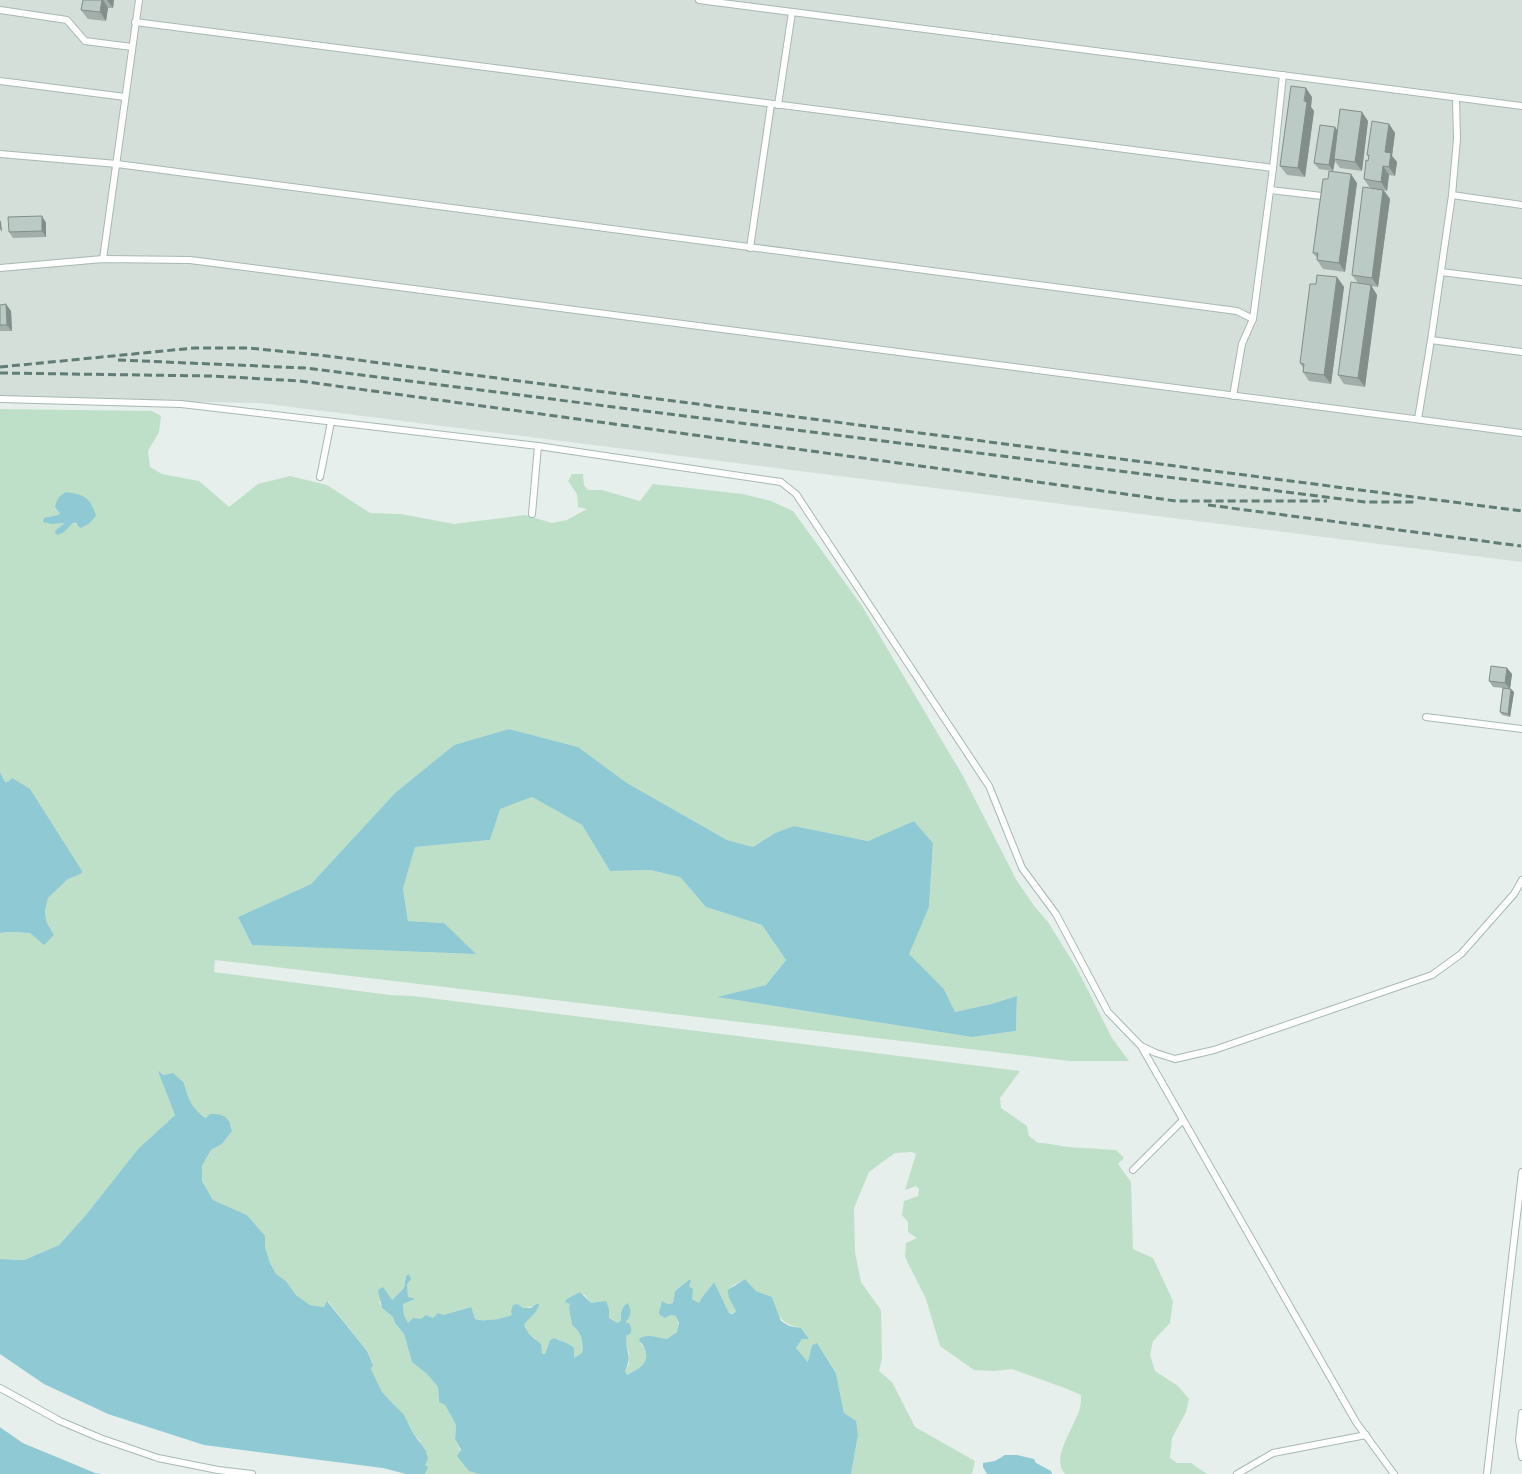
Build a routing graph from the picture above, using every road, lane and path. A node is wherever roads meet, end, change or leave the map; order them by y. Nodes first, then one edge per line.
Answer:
1 (139, 0) edge
2 (699, 0) edge
3 (0, 10) edge
4 (792, 12) junction
5 (135, 22) junction
6 (132, 47) junction
7 (1283, 75) junction
8 (0, 81) edge
9 (125, 97) junction
10 (1456, 98) junction
11 (770, 104) junction
12 (778, 104) junction
13 (1522, 106) edge
14 (0, 154) edge
15 (117, 164) junction
16 (1273, 168) junction
17 (1270, 190) junction
18 (1452, 195) junction
19 (1322, 196) edge
20 (1522, 205) edge
21 (750, 248) junction
22 (103, 259) junction
23 (0, 268) edge
24 (1441, 272) junction
25 (1522, 282) edge
26 (1253, 319) junction
27 (1431, 340) junction
28 (1522, 352) edge
29 (1233, 396) junction
30 (0, 399) edge
31 (1418, 419) junction
32 (331, 422) junction
33 (1522, 433) edge
34 (538, 446) junction
35 (320, 477) dead end
36 (532, 514) dead end
37 (1426, 717) dead end
38 (1522, 729) edge
39 (1522, 880) edge
40 (1141, 1046) junction
41 (1183, 1120) junction
42 (1133, 1170) dead end
43 (1522, 1172) edge
44 (0, 1388) edge
45 (1522, 1413) edge
46 (1366, 1435) junction
47 (1522, 1457) edge
48 (252, 1474) edge
49 (1237, 1474) edge
50 (1394, 1474) edge
51 (1486, 1474) edge

1 - 5 lane
2 - 4 lane
3 - 6 lane
4 - 7 lane
4 - 12 lane
5 - 6 lane
5 - 11 lane
6 - 9 lane
7 - 10 lane
7 - 16 lane
8 - 9 lane
9 - 15 lane
10 - 13 lane
10 - 18 lane
11 - 12 lane
11 - 21 lane
12 - 16 lane
14 - 15 lane
15 - 21 lane
15 - 22 lane
16 - 17 lane
17 - 19 lane
17 - 26 lane
18 - 20 lane
18 - 24 lane
21 - 26 lane
22 - 23 lane
22 - 29 lane
24 - 25 lane
24 - 27 lane
26 - 29 lane
27 - 28 lane
27 - 31 lane
29 - 31 lane
30 - 32 lane
31 - 33 lane
32 - 34 lane
32 - 35 lane
34 - 36 lane
34 - 40 lane
37 - 38 lane
39 - 40 lane
40 - 41 lane
41 - 42 lane
41 - 46 lane
43 - 51 lane
44 - 48 lane
45 - 47 lane
46 - 49 lane
46 - 50 lane

